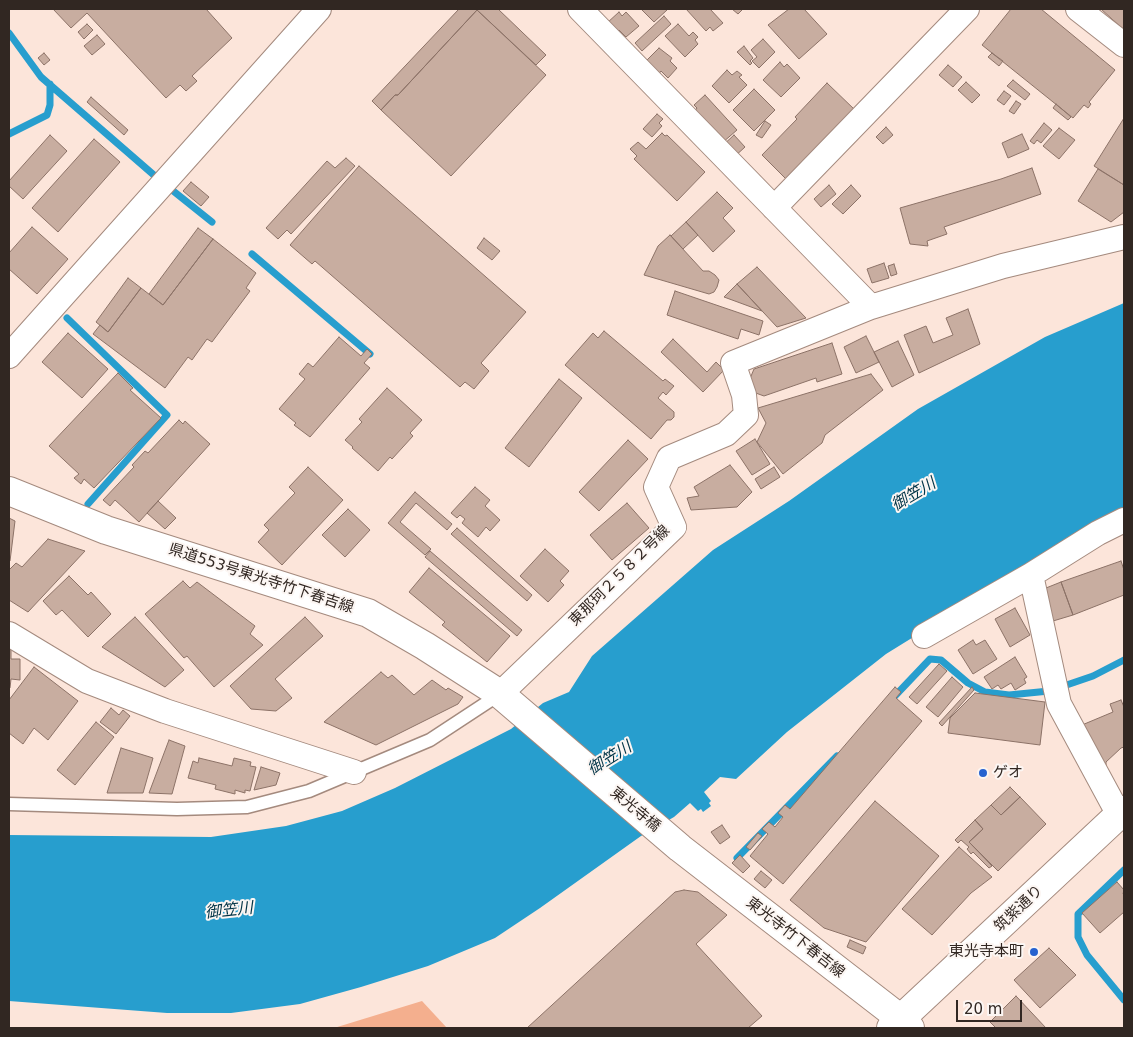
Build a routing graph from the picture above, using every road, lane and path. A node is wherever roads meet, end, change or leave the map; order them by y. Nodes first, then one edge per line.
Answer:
1 (319, 9) edge
2 (580, 9) edge
3 (967, 9) edge
4 (1078, 9) edge
5 (1124, 45) edge
6 (774, 208) junction
7 (1124, 237) edge
8 (871, 307) junction
9 (9, 356) edge
10 (9, 491) edge
11 (1124, 520) edge
12 (1030, 575) junction
13 (9, 634) edge
14 (924, 636) dead end
15 (500, 694) junction
16 (354, 772) junction
17 (9, 804) edge
18 (1121, 813) edge
19 (680, 848) joint
20 (901, 1025) edge

1 - 9 street
2 - 6 street
3 - 6 street
4 - 5 street
6 - 8 street
7 - 8 street
8 - 15 street, 東那珂２５８２号線
10 - 15 main road, 県道553号東光寺竹下春吉線
11 - 12 street
12 - 14 street
12 - 18 street
13 - 16 street
15 - 16 lane
15 - 19 main road, 東光寺橋
16 - 17 lane
18 - 20 main road, 筑紫通り
19 - 20 main road, 東光寺竹下春吉線

